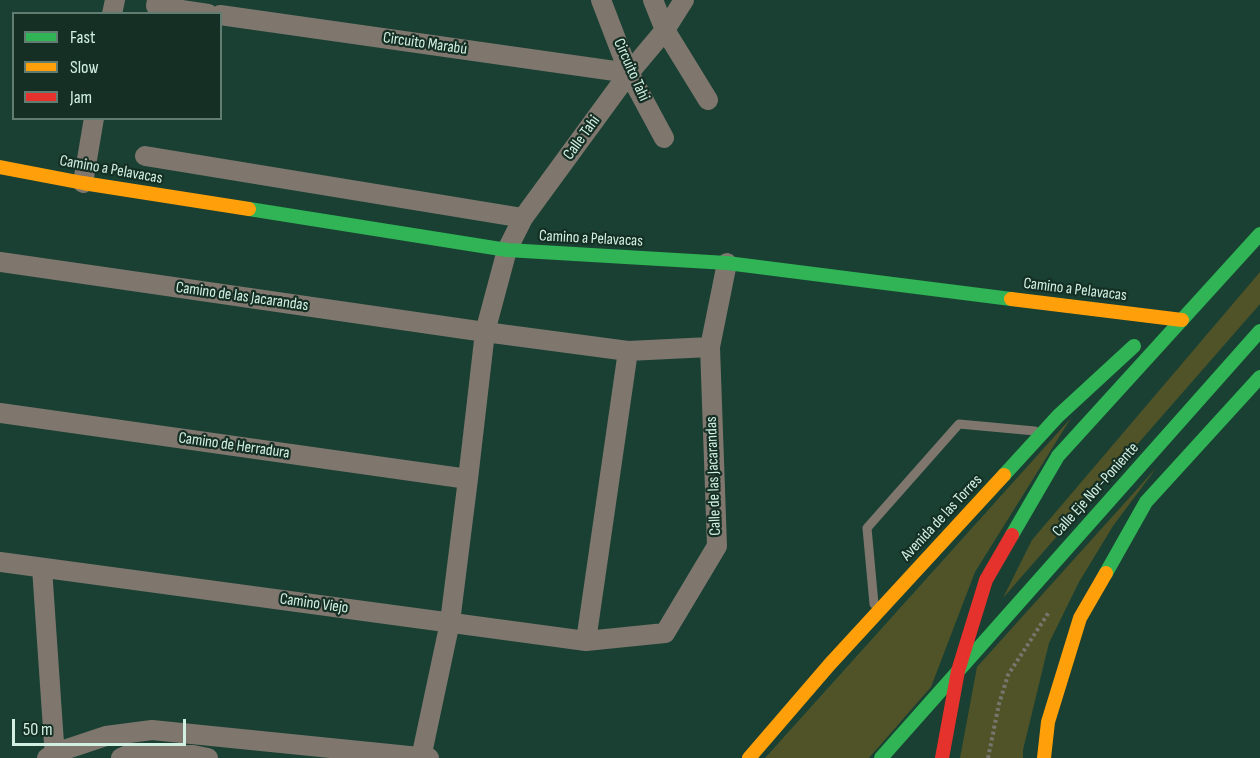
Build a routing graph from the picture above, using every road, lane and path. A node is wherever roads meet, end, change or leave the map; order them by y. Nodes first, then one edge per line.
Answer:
1 (602, 0) edge
2 (653, 0) edge
3 (684, 0) edge
4 (156, 3) edge
5 (199, 12) edge
6 (222, 15) edge
7 (665, 30) junction
8 (629, 73) junction
9 (708, 100) dead end
10 (94, 120) edge
11 (664, 138) dead end
12 (145, 156) dead end
13 (0, 166) edge
14 (83, 183) junction
15 (523, 218) junction
16 (1260, 234) edge
17 (507, 250) junction
18 (0, 262) edge
19 (727, 263) junction
20 (1181, 321) junction
21 (1260, 331) edge
22 (485, 332) junction
23 (710, 347) junction
24 (628, 351) junction
25 (1260, 377) edge
26 (0, 413) edge
27 (1044, 432) junction
28 (468, 479) junction
29 (0, 562) edge
30 (42, 568) junction
31 (1049, 611) dead end
32 (875, 615) junction
33 (450, 622) junction
34 (586, 641) junction
35 (958, 671) junction
36 (52, 756) edge
37 (198, 757) edge
38 (121, 758) edge
39 (424, 758) edge
40 (748, 758) edge
41 (881, 758) edge
42 (942, 758) edge
43 (988, 758) edge
44 (1044, 758) edge

1 - 8 street, Circuito Tahi
2 - 7 street
3 - 7 street
4 - 5 street
6 - 8 street, Circuito Marabú
7 - 8 street, Calle Tahi
7 - 9 street
8 - 11 street, Circuito Tahi
8 - 15 street, Calle Tahi
10 - 14 street
12 - 15 street
13 - 14 main road, Camino a Pelavacas
14 - 17 main road, Camino a Pelavacas
15 - 17 street, Calle Tahi
16 - 20 main road
17 - 19 main road, Camino a Pelavacas
17 - 22 street
18 - 22 street, Camino de las Jacarandas
19 - 20 main road, Camino a Pelavacas
19 - 23 street, Calle de las Jacarandas
20 - 27 main road, Avenida de las Torres
20 - 35 main road
21 - 35 main road, Calle Eje Nor-Poniente
22 - 24 street, Camino de las Jacarandas
22 - 28 street
23 - 24 street, Camino de las Jacarandas
23 - 34 street, Calle de las Jacarandas
24 - 34 street
25 - 44 main road
26 - 28 street, Camino de Herradura
27 - 32 main road, Avenida de las Torres
27 - 32 lane
28 - 33 street
29 - 30 street, Camino Viejo
30 - 33 street, Camino Viejo
30 - 36 street
31 - 43 path
32 - 40 main road, Avenida de las Torres
33 - 34 street, Camino Viejo
33 - 39 street
35 - 41 main road
35 - 42 main road
36 - 39 street
37 - 38 street

